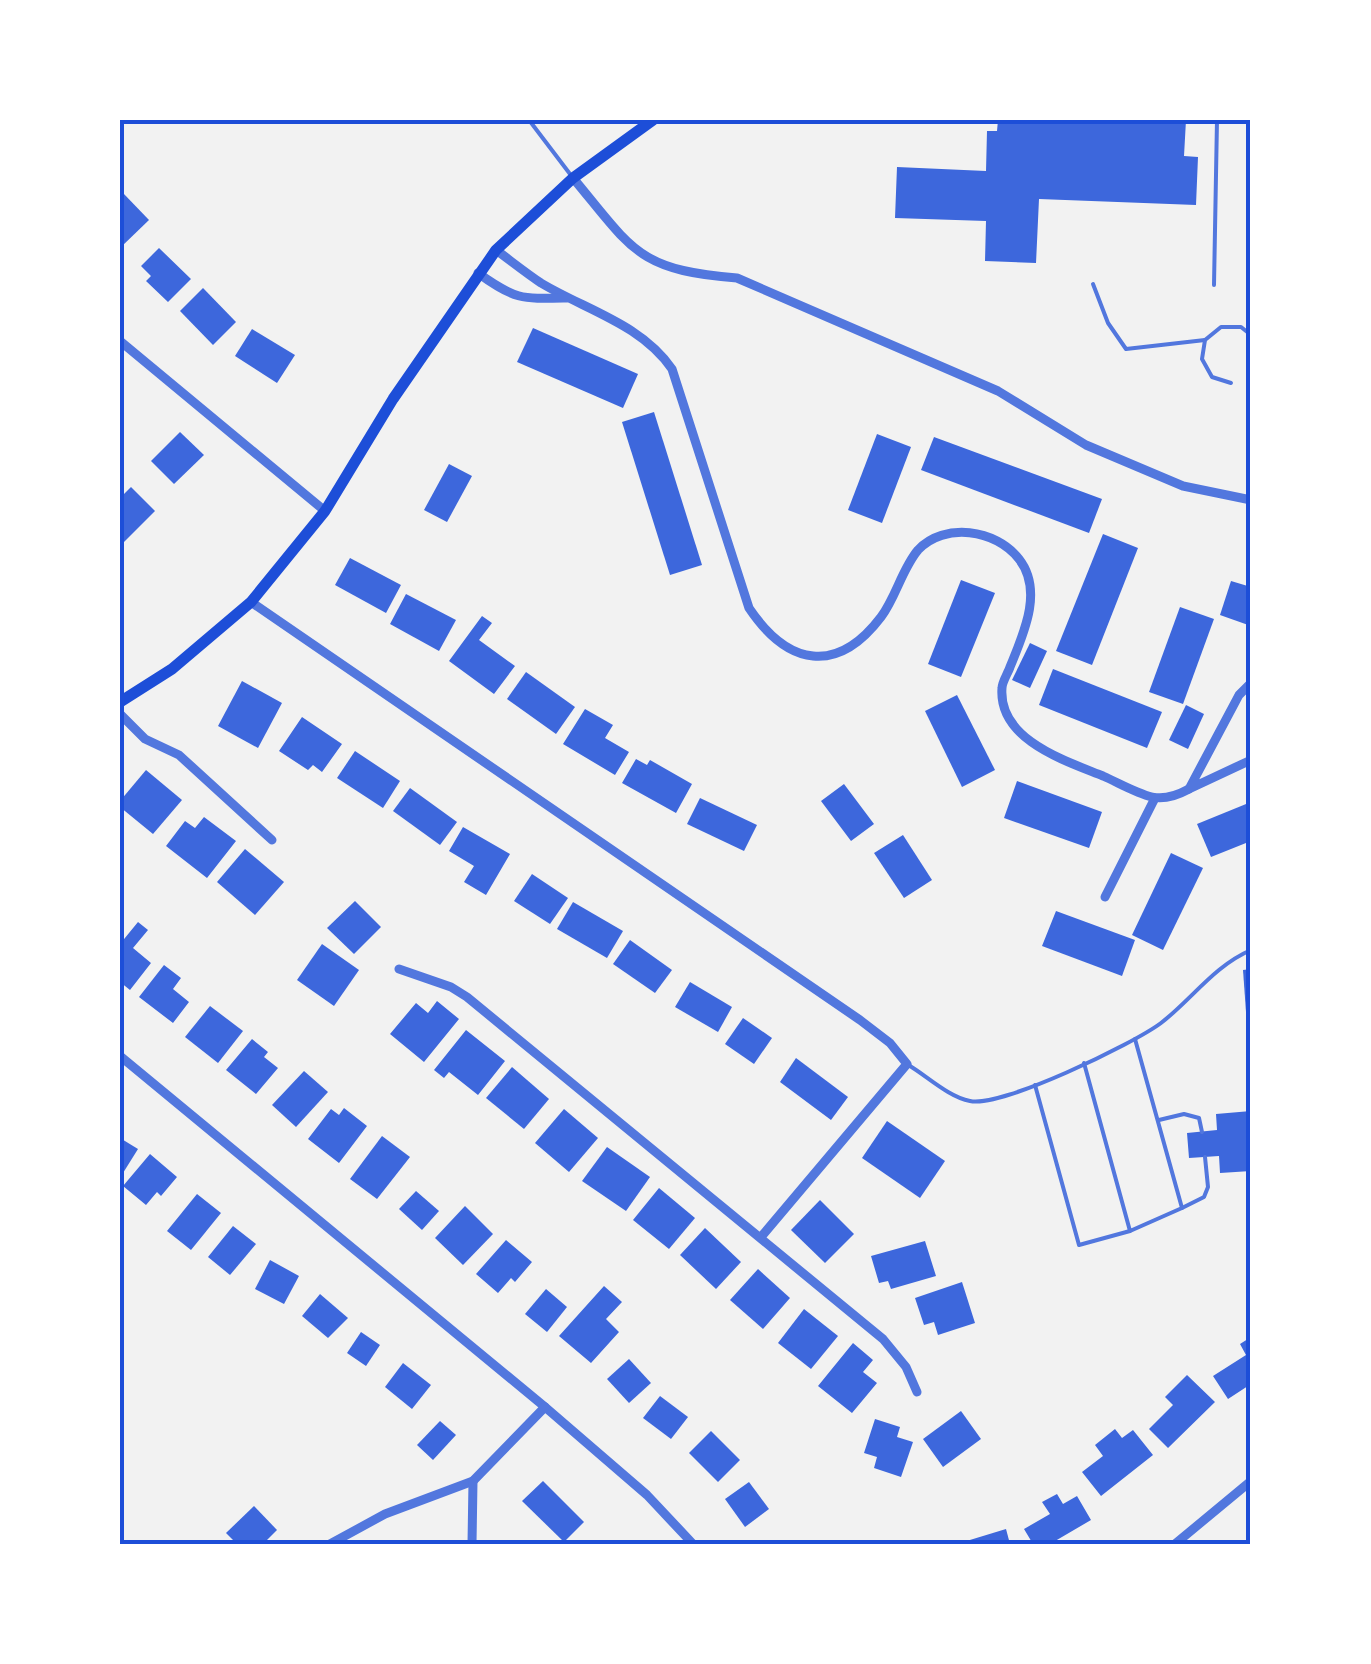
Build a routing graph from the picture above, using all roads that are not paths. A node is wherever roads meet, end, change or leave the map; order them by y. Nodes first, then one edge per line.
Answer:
1 (529, 120) edge
2 (653, 120) edge
3 (1217, 120) edge
4 (573, 178) junction
5 (496, 250) junction
6 (478, 273) junction
7 (1092, 284) dead end
8 (1214, 286) dead end
9 (568, 298) junction
10 (1251, 335) edge
11 (1205, 340) junction
12 (120, 341) edge
13 (1231, 384) dead end
14 (1251, 500) edge
15 (325, 510) junction
16 (251, 602) junction
17 (1251, 683) edge
18 (120, 702) edge
19 (120, 714) edge
20 (1251, 760) edge
21 (1188, 789) junction
22 (1155, 798) junction
23 (272, 840) dead end
24 (1105, 897) dead end
25 (1251, 950) edge
26 (399, 968) dead end
27 (1136, 1039) junction
28 (120, 1056) edge
29 (1084, 1063) junction
30 (907, 1064) junction
31 (1035, 1085) junction
32 (1158, 1120) junction
33 (1202, 1132) dead end
34 (1204, 1157) dead end
35 (1182, 1208) junction
36 (1130, 1231) junction
37 (761, 1237) junction
38 (916, 1392) dead end
39 (545, 1407) junction
40 (473, 1481) junction
41 (1251, 1481) edge
42 (330, 1544) edge
43 (472, 1544) edge
44 (693, 1544) edge
45 (1175, 1544) edge

1 - 4 lane
2 - 4 main road
3 - 8 lane
4 - 5 main road
4 - 14 street
5 - 6 main road
5 - 9 street
6 - 9 street
6 - 15 main road
7 - 11 lane
9 - 22 street
10 - 11 lane
11 - 13 lane
12 - 15 street
15 - 16 main road
16 - 18 main road
16 - 30 street
17 - 21 street
19 - 23 street
20 - 21 street
21 - 22 street
22 - 24 street
25 - 27 lane
26 - 37 street
27 - 29 lane
27 - 32 lane
28 - 39 street
29 - 31 lane
29 - 36 lane
30 - 31 lane
30 - 37 street
31 - 36 lane
32 - 33 lane
32 - 35 lane
34 - 35 lane
35 - 36 lane
37 - 38 street
39 - 40 street
39 - 44 street
40 - 42 street
40 - 43 street
41 - 45 street

